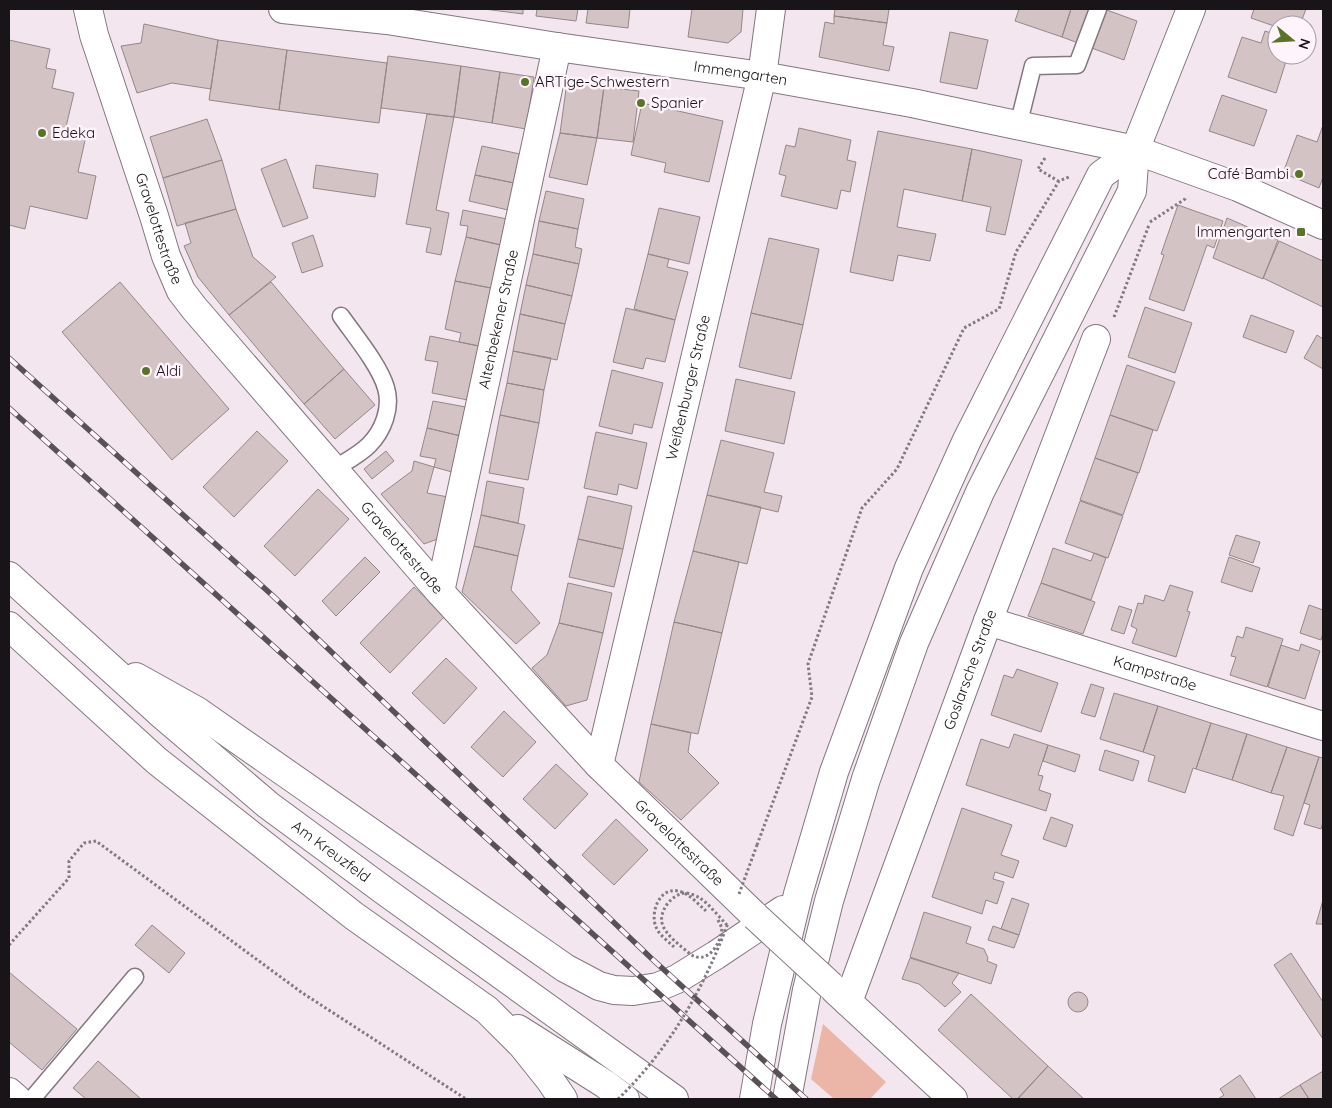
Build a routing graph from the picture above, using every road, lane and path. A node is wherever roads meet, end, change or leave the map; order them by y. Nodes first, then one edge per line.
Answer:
1 (88, 9) edge
2 (283, 9) edge
3 (771, 9) edge
4 (1098, 9) edge
5 (1191, 9) edge
6 (388, 14) edge
7 (557, 47) junction
8 (762, 76) junction
9 (1018, 126) junction
10 (1135, 150) junction
11 (1195, 171) junction
12 (1059, 181) dead end
13 (1323, 225) edge
14 (341, 316) dead end
15 (1096, 339) joint
16 (334, 470) junction
17 (9, 576) edge
18 (440, 592) junction
19 (988, 621) junction
20 (9, 626) edge
21 (95, 653) junction
22 (1323, 726) edge
23 (599, 765) junction
24 (757, 845) dead end
25 (798, 894) junction
26 (728, 926) dead end
27 (9, 945) edge
28 (718, 947) dead end
29 (678, 951) dead end
30 (135, 977) dead end
31 (839, 994) junction
32 (487, 1010) junction
33 (9, 1092) edge
34 (16, 1099) edge
35 (32, 1099) edge
36 (466, 1099) edge
37 (562, 1099) edge
38 (618, 1099) edge
39 (625, 1099) edge
40 (674, 1099) edge
41 (754, 1099) edge
42 (787, 1099) edge
43 (954, 1099) edge

1 - 16 street, Gravelottestraße
2 - 6 street, Immengarten
3 - 8 street, Weißenburger Straße
4 - 9 lane
5 - 10 street
6 - 7 street, Immengarten
7 - 8 street, Immengarten
7 - 18 street, Altenbekener Straße
8 - 9 street, Immengarten
8 - 23 street, Weißenburger Straße
9 - 10 street, Immengarten
10 - 11 street, Immengarten
10 - 25 street
10 - 42 street
11 - 13 street, Immengarten
11 - 15 path
12 - 24 path
14 - 16 lane
15 - 19 street, Goslarsche Straße
16 - 18 street, Gravelottestraße
17 - 21 street, Am Kreuzfeld
18 - 23 street, Gravelottestraße
19 - 22 street, Kampstraße
19 - 31 street, Goslarsche Straße
20 - 32 street
21 - 25 street
21 - 40 street, Am Kreuzfeld
23 - 31 street, Gravelottestraße, bridge
25 - 41 street
26 - 29 path, bridge
27 - 36 path
28 - 38 path, bridge
30 - 35 lane
31 - 43 street, Gravelottestraße
32 - 37 street
32 - 39 street
33 - 34 street

